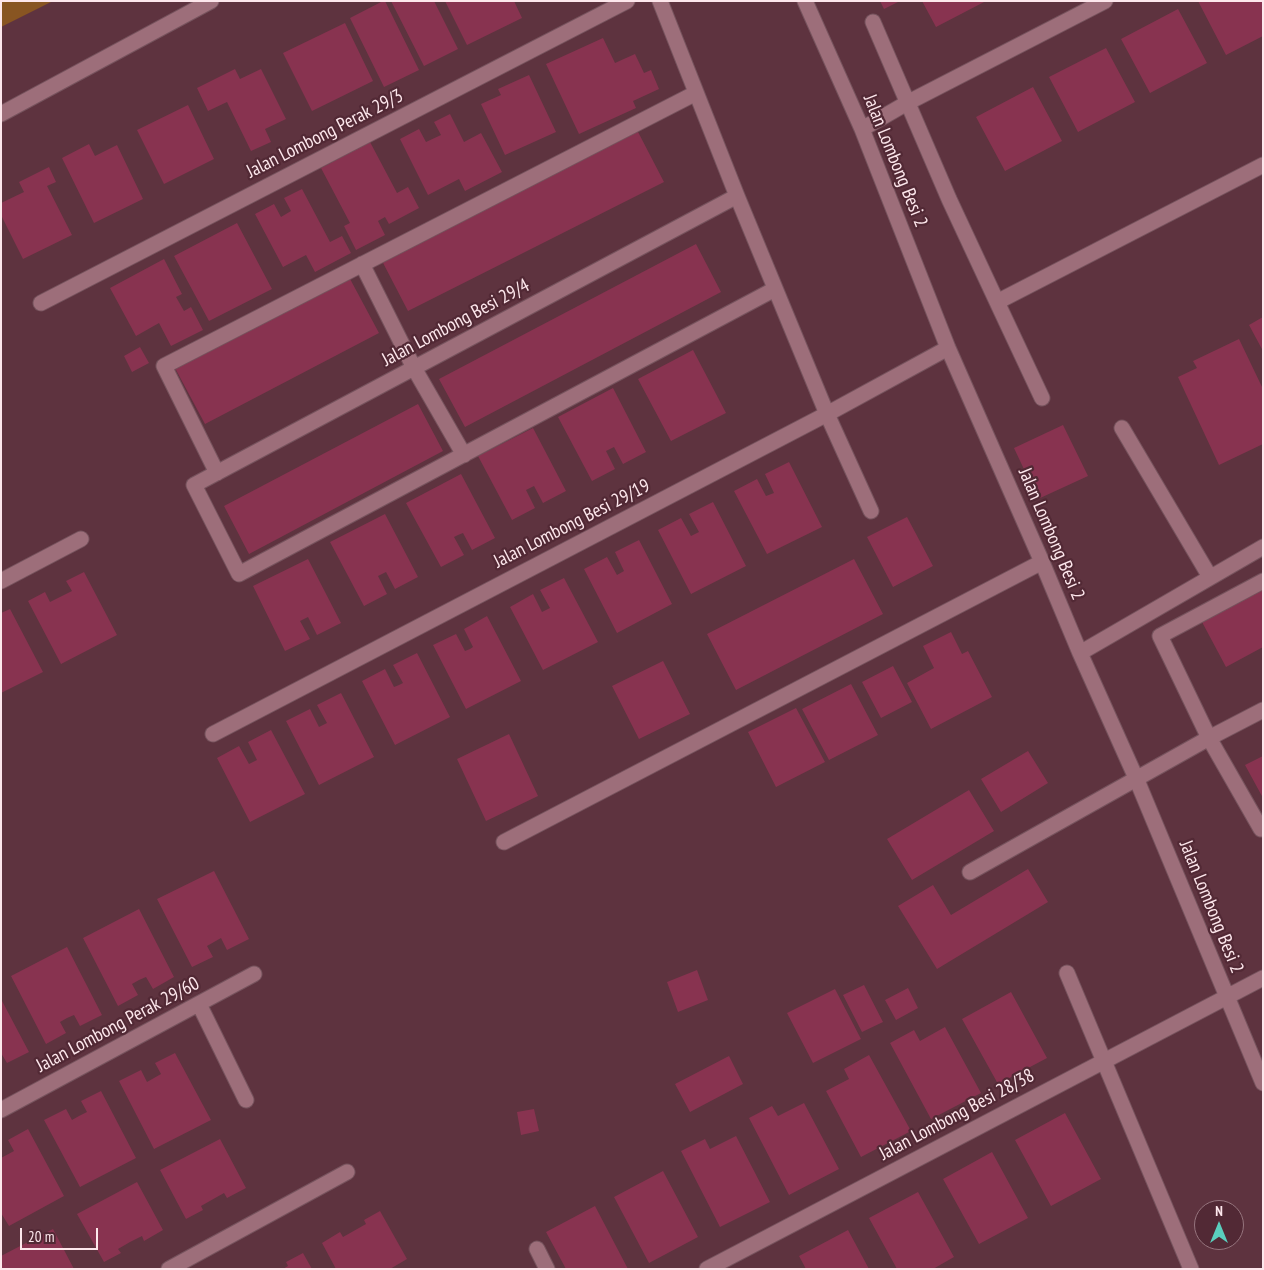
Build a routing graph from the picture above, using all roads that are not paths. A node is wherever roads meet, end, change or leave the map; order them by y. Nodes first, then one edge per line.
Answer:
1 (211, 1) edge
2 (627, 1) edge
3 (660, 1) edge
4 (805, 1) edge
5 (1104, 1) edge
6 (873, 22) dead end
7 (696, 93) junction
8 (907, 103) junction
9 (1, 114) edge
10 (862, 129) junction
11 (1263, 165) edge
12 (737, 196) junction
13 (362, 264) junction
14 (775, 289) junction
15 (997, 302) junction
16 (41, 303) dead end
17 (948, 348) junction
18 (414, 368) junction
19 (1042, 398) dead end
20 (827, 414) junction
21 (1122, 428) dead end
22 (464, 455) junction
23 (217, 473) junction
24 (871, 511) dead end
25 (81, 539) dead end
26 (1263, 547) edge
27 (1042, 562) junction
28 (1210, 577) junction
29 (1, 581) edge
30 (1263, 581) edge
31 (1080, 653) junction
32 (1263, 710) edge
33 (213, 734) dead end
34 (1209, 738) junction
35 (1136, 778) junction
36 (1262, 828) edge
37 (504, 842) dead end
38 (970, 872) dead end
39 (254, 974) dead end
40 (1067, 974) dead end
41 (1263, 978) edge
42 (1226, 997) junction
43 (199, 1004) junction
44 (1103, 1061) junction
45 (1263, 1083) edge
46 (246, 1100) dead end
47 (1, 1110) edge
48 (347, 1172) dead end
49 (537, 1249) dead end
50 (169, 1269) edge
51 (548, 1269) edge
52 (707, 1269) edge
53 (1191, 1269) edge

1 - 9 street
2 - 16 street, Jalan Lombong Perak 29/3
3 - 7 street
4 - 10 street, Jalan Lombong Besi 2
5 - 8 street
6 - 8 street
7 - 12 street
7 - 13 street
8 - 10 street
8 - 15 street
10 - 17 street, Jalan Lombong Besi 2
11 - 15 street
12 - 14 street
12 - 18 street, Jalan Lombong Besi 29/4
13 - 18 street
13 - 23 street
14 - 20 street
14 - 22 street
15 - 19 street
17 - 20 street, Jalan Lombong Besi 29/19
17 - 27 street, Jalan Lombong Besi 2
18 - 22 street
18 - 23 street, Jalan Lombong Besi 29/4
20 - 24 street
20 - 33 street, Jalan Lombong Besi 29/19
21 - 28 street
22 - 23 street, Jalan Lombong Besi 29/4
25 - 29 street
26 - 28 street
27 - 31 street, Jalan Lombong Besi 2
27 - 37 street
28 - 31 street
30 - 34 street
31 - 35 street, Jalan Lombong Besi 2
32 - 34 street
34 - 35 street
34 - 36 street
35 - 38 street
35 - 42 street, Jalan Lombong Besi 2
39 - 43 street, Jalan Lombong Perak 29/60
40 - 44 street
41 - 42 street, Jalan Lombong Besi 28/38
42 - 44 street, Jalan Lombong Besi 28/38
42 - 45 street, Jalan Lombong Besi 2
43 - 46 street
43 - 47 street, Jalan Lombong Perak 29/60
44 - 52 street, Jalan Lombong Besi 28/38
44 - 53 street
48 - 50 street
49 - 51 street

